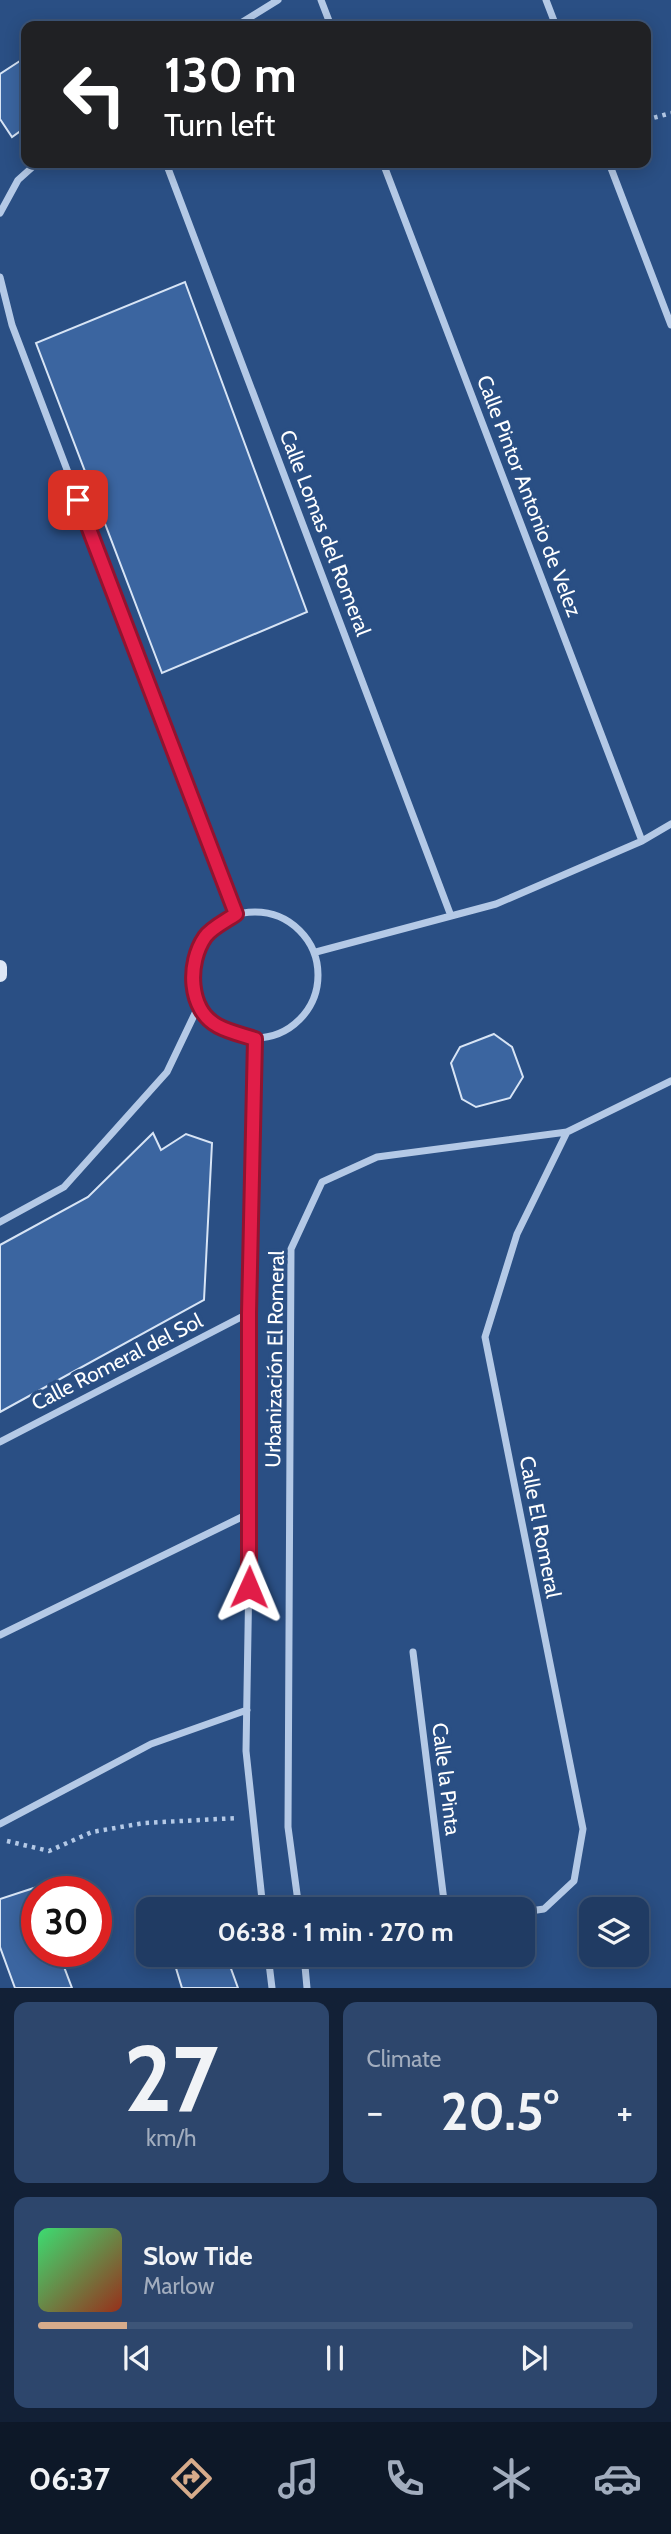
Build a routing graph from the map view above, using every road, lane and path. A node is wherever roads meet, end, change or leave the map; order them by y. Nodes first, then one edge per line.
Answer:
1 (278, 0) edge
2 (321, 0) edge
3 (546, 0) edge
4 (244, 21) edge
5 (329, 21) edge
6 (554, 21) edge
7 (671, 113) edge
8 (651, 119) edge
9 (31, 168) edge
10 (168, 168) edge
11 (385, 168) edge
12 (611, 168) edge
13 (0, 212) edge
14 (0, 277) edge
15 (671, 325) edge
16 (671, 824) edge
17 (642, 841) junction
18 (236, 914) junction
19 (450, 916) junction
20 (316, 952) junction
21 (0, 967) edge
22 (0, 975) edge
23 (199, 1005) junction
24 (255, 1039) junction
25 (671, 1081) edge
26 (567, 1132) junction
27 (0, 1222) edge
28 (249, 1313) junction
29 (0, 1442) edge
30 (250, 1513) junction
31 (0, 1635) edge
32 (413, 1652) dead end
33 (247, 1710) junction
34 (254, 1817) junction
35 (0, 1824) edge
36 (0, 1838) edge
37 (262, 1897) edge
38 (297, 1897) edge
39 (444, 1897) edge
40 (535, 1910) edge
41 (269, 1967) edge
42 (305, 1967) edge
43 (272, 1988) edge
44 (307, 1988) edge

1 - 4 street
2 - 5 street
3 - 6 street
7 - 8 path
9 - 13 street
10 - 19 street, Calle Lomas del Romeral
11 - 17 street, Calle Pintor Antonio de Velez
12 - 15 street
14 - 18 street
16 - 17 street
17 - 19 street
18 - 20 street
18 - 23 street
19 - 20 street
20 - 24 street
21 - 22 street
23 - 24 street
23 - 27 street
24 - 28 street
25 - 26 street, Urbanización El Romeral
26 - 38 street, Urbanización El Romeral
26 - 40 street, Calle El Romeral
28 - 29 street, Calle Romeral del Sol
28 - 30 street
30 - 31 street
30 - 33 street
32 - 39 street, Calle la Pinta
33 - 34 street
33 - 35 street
34 - 36 path
34 - 37 street
41 - 43 street
42 - 44 street

